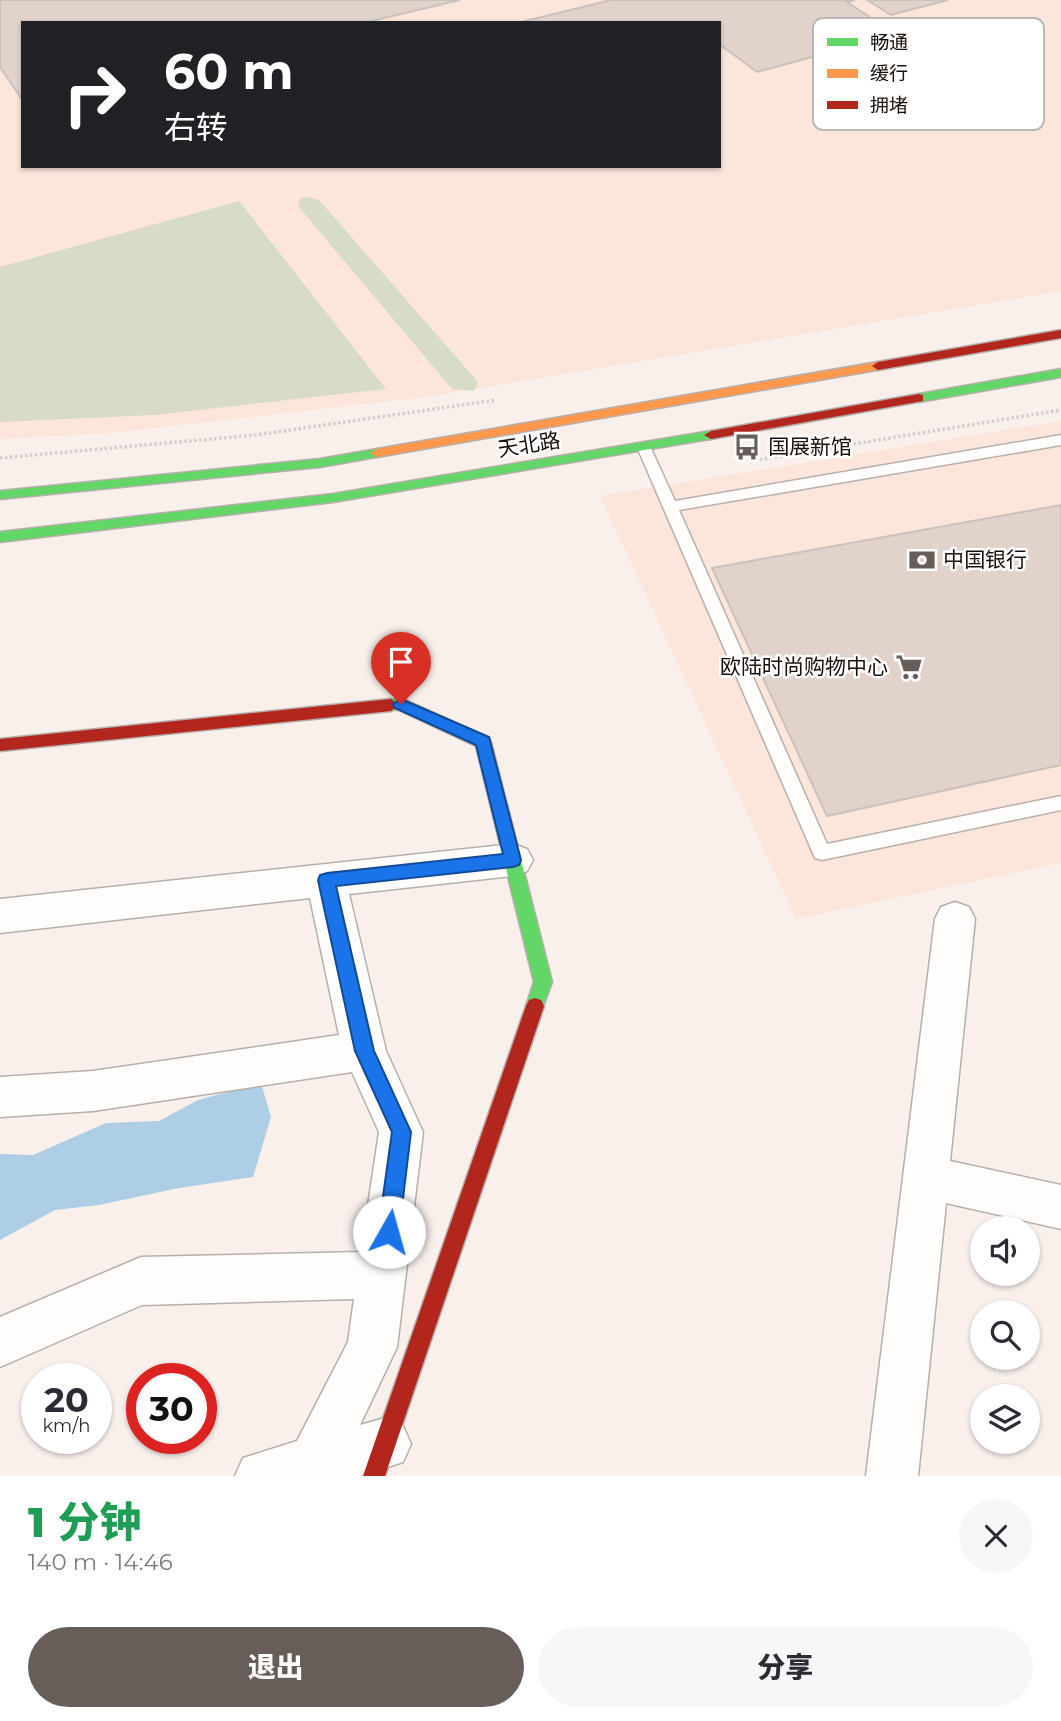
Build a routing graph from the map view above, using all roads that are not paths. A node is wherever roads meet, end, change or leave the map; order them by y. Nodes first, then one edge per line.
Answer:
1 (1061, 334) edge
2 (1061, 373) edge
3 (1061, 440) edge
4 (643, 447) junction
5 (0, 495) edge
6 (669, 506) junction
7 (0, 537) edge
8 (0, 745) edge
9 (1061, 803) edge
10 (513, 860) junction
11 (327, 880) junction
12 (0, 916) edge
13 (955, 919) dead end
14 (364, 1051) junction
15 (0, 1097) edge
16 (926, 1177) junction
17 (1061, 1207) edge
18 (382, 1275) junction
19 (0, 1342) edge
20 (379, 1460) edge
21 (314, 1462) junction
22 (261, 1476) edge
23 (892, 1476) edge

1 - 5 main road, 天北路
2 - 4 main road, 天北路
3 - 6 lane
4 - 6 lane
4 - 7 main road, 天北路
6 - 9 lane
8 - 10 main road
10 - 11 street
10 - 20 main road
11 - 12 street
11 - 14 street
13 - 16 street
14 - 15 street
14 - 18 street
16 - 17 street
16 - 23 street
18 - 19 street
18 - 21 street
20 - 21 street
21 - 22 street

